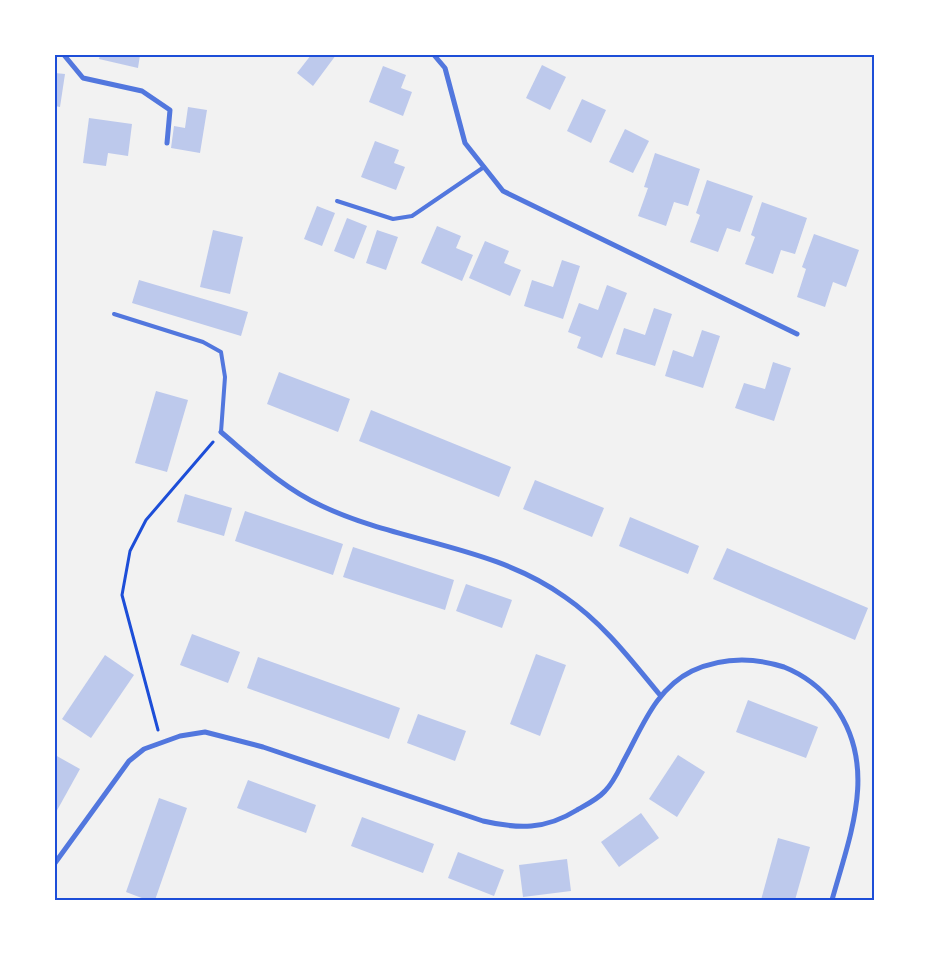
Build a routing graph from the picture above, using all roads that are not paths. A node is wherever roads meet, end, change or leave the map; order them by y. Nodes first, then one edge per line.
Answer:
1 (64, 55) edge
2 (434, 55) edge
3 (167, 143) dead end
4 (484, 167) junction
5 (337, 201) dead end
6 (114, 314) dead end
7 (797, 334) dead end
8 (221, 432) joint
9 (660, 695) junction
10 (55, 863) edge
11 (832, 900) edge

1 - 3 street
2 - 4 street
4 - 5 lane
4 - 7 street
6 - 8 lane
8 - 9 street
9 - 10 street
9 - 11 street

